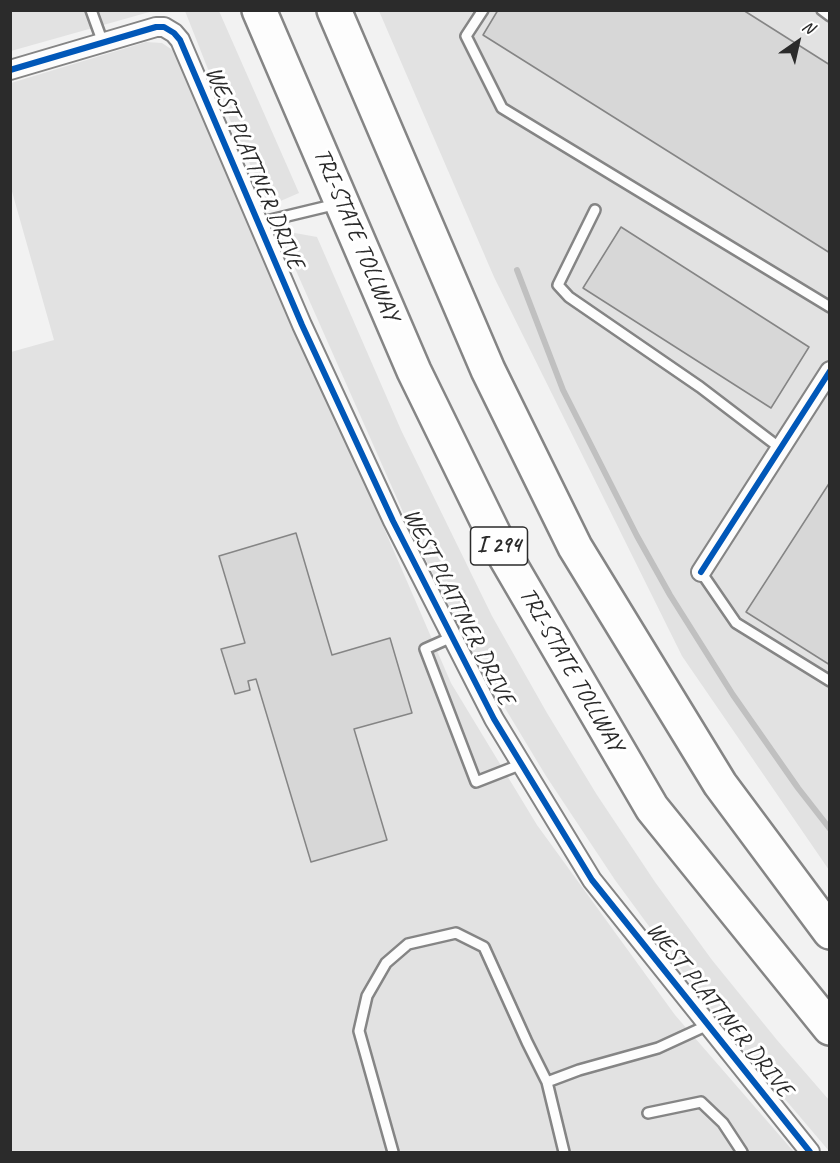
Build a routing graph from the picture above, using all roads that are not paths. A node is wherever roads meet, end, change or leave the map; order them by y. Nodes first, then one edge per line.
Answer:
1 (92, 10) edge
2 (259, 10) edge
3 (334, 10) edge
4 (483, 10) edge
5 (822, 10) edge
6 (830, 16) edge
7 (104, 43) junction
8 (10, 70) edge
9 (342, 203) junction
10 (596, 210) dead end
11 (258, 223) junction
12 (830, 307) edge
13 (830, 371) edge
14 (780, 448) junction
15 (701, 572) joint
16 (452, 637) junction
17 (830, 681) edge
18 (522, 764) junction
19 (830, 932) edge
20 (708, 1025) junction
21 (830, 1028) edge
22 (547, 1082) junction
23 (648, 1113) dead end
24 (393, 1152) edge
25 (564, 1152) edge
26 (742, 1152) edge
27 (810, 1152) edge

1 - 7 lane
2 - 9 highway, TRI-STATE TOLLWAY / I 294
3 - 19 highway, I 294
4 - 12 lane
5 - 6 lane
7 - 8 street
7 - 11 street, WEST PLATTNER DRIVE
9 - 11 lane
9 - 21 highway, TRI-STATE TOLLWAY / I 294
10 - 14 lane
11 - 16 street, WEST PLATTNER DRIVE
13 - 14 street
14 - 15 street
15 - 17 lane
16 - 18 street, WEST PLATTNER DRIVE
16 - 18 lane
18 - 20 street, WEST PLATTNER DRIVE
20 - 22 lane
20 - 27 street, WEST PLATTNER DRIVE
22 - 24 lane
22 - 25 lane
23 - 26 lane

